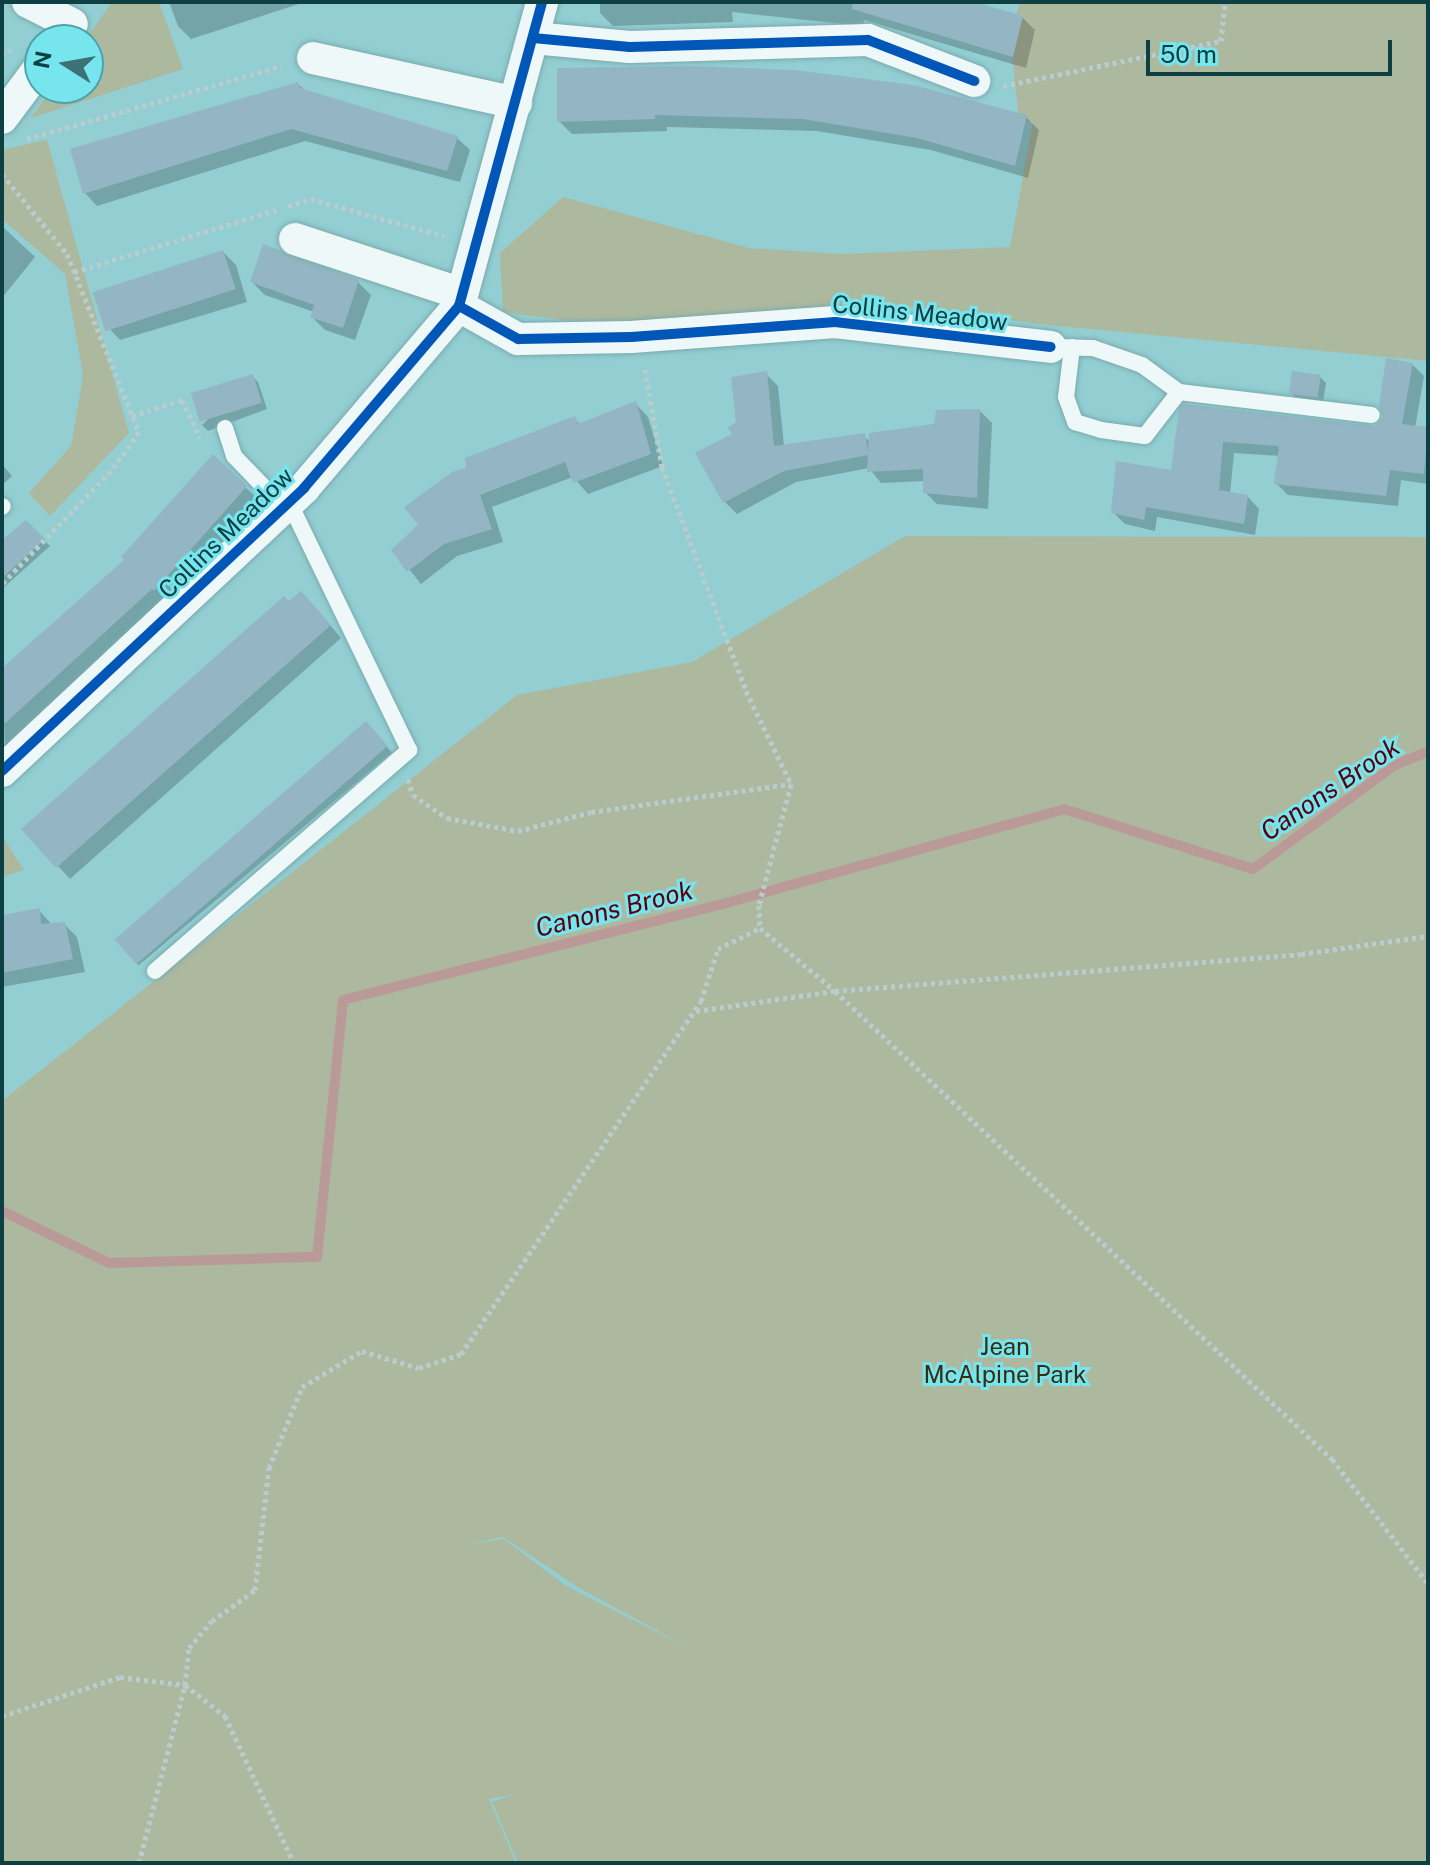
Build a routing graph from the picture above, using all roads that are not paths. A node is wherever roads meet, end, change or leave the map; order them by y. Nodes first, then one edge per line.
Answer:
1 (28, 2) edge
2 (542, 2) edge
3 (72, 22) edge
4 (533, 38) junction
5 (313, 58) road end
6 (974, 81) road end
7 (24, 99) edge
8 (516, 103) junction
9 (9, 129) edge
10 (295, 239) dead end
11 (460, 300) junction
12 (1062, 347) junction
13 (1179, 392) junction
14 (1372, 415) dead end
15 (225, 428) road end
16 (286, 504) junction
17 (2, 771) edge
18 (155, 971) dead end

1 - 3 street
2 - 4 street, Collins Meadow
4 - 6 street
4 - 8 street, Collins Meadow
5 - 8 street
7 - 9 street
8 - 11 street, Collins Meadow
10 - 11 street, Collins Meadow
11 - 12 street, Collins Meadow
11 - 16 street, Collins Meadow
12 - 13 lane
12 - 13 lane
13 - 14 lane
15 - 16 lane
16 - 17 street, Collins Meadow
16 - 18 lane

